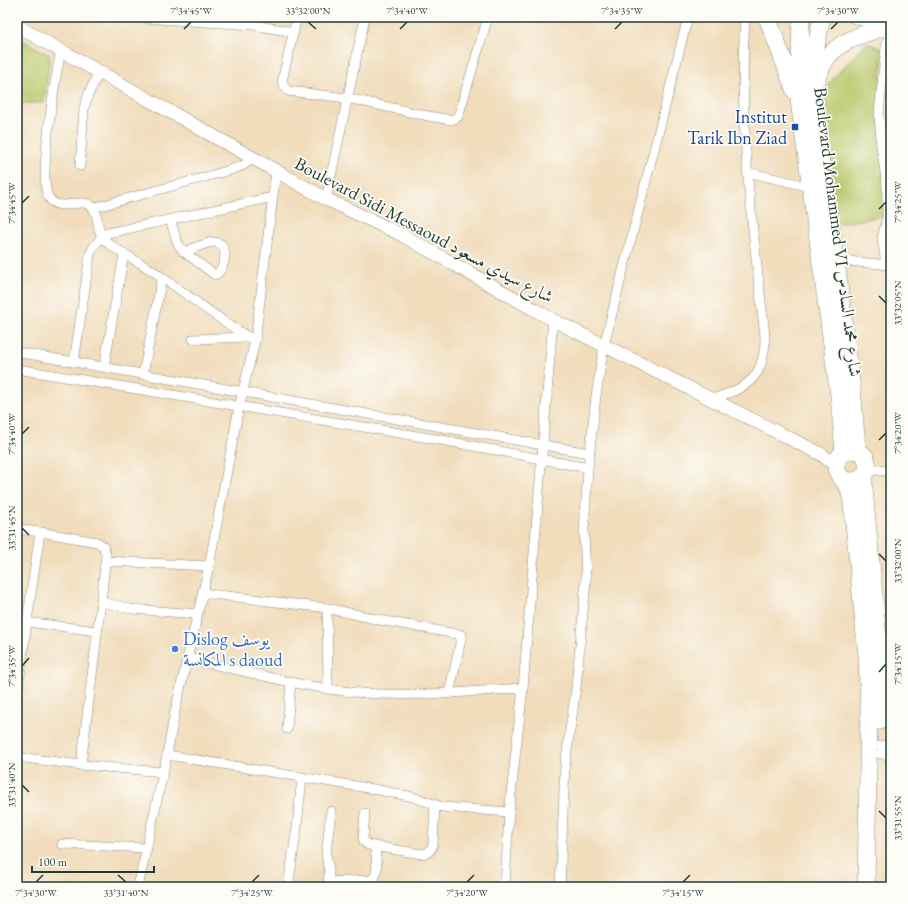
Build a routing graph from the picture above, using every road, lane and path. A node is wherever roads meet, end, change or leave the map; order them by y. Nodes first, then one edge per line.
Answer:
1 (126, 17) edge
2 (297, 17) edge
3 (365, 17) edge
4 (488, 17) edge
5 (688, 17) edge
6 (745, 17) edge
7 (767, 17) edge
8 (801, 17) edge
9 (822, 17) edge
10 (855, 17) edge
11 (151, 18) edge
12 (254, 21) edge
13 (17, 26) edge
14 (889, 26) edge
15 (294, 32) junction
16 (62, 51) junction
17 (99, 72) junction
18 (812, 87) junction
19 (347, 98) junction
20 (798, 100) junction
21 (881, 145) junction
22 (891, 146) edge
23 (254, 158) junction
24 (80, 166) dead end
25 (276, 171) junction
26 (747, 172) junction
27 (811, 187) junction
28 (273, 197) junction
29 (326, 199) junction
30 (93, 208) junction
31 (170, 220) junction
32 (102, 236) junction
33 (184, 252) junction
34 (124, 254) junction
35 (836, 260) junction
36 (888, 265) edge
37 (162, 278) junction
38 (553, 320) junction
39 (193, 339) dead end
40 (252, 339) junction
41 (604, 345) junction
42 (17, 352) edge
43 (74, 362) junction
44 (104, 367) junction
45 (17, 369) edge
46 (143, 374) junction
47 (243, 391) junction
48 (712, 399) junction
49 (239, 407) junction
50 (543, 446) junction
51 (590, 453) junction
52 (542, 460) junction
53 (852, 464) junction
54 (588, 468) junction
55 (887, 471) edge
56 (17, 529) edge
57 (40, 532) junction
58 (106, 561) junction
59 (209, 566) junction
60 (202, 593) junction
61 (101, 602) junction
62 (327, 608) junction
63 (197, 614) junction
64 (27, 622) junction
65 (97, 631) junction
66 (187, 658) junction
67 (291, 681) junction
68 (523, 688) junction
69 (328, 689) junction
70 (450, 694) junction
71 (17, 697) edge
72 (287, 729) dead end
73 (885, 750) edge
74 (167, 755) junction
75 (17, 757) edge
76 (82, 765) junction
77 (163, 772) junction
78 (302, 777) junction
79 (435, 805) junction
80 (331, 811) dead end
81 (509, 812) junction
82 (365, 813) dead end
83 (62, 844) dead end
84 (375, 847) junction
85 (147, 848) junction
86 (329, 884) edge
87 (138, 887) edge
88 (288, 887) edge
89 (505, 887) edge
90 (560, 887) edge
91 (866, 887) edge
92 (878, 887) edge

1 - 11 street
2 - 15 street
3 - 19 street
4 - 19 street
5 - 41 street
6 - 26 street
7 - 20 highway
8 - 20 highway, Boulevard Mohammed VI شارع محمد السادس
9 - 18 highway, Boulevard Mohammed VI شارع محمد السادس
10 - 14 street
11 - 12 street
12 - 15 street
13 - 16 street, Boulevard Sidi Messaoud شارع سيدي مسعود
14 - 18 highway
14 - 21 street
15 - 19 street
16 - 17 street, Boulevard Sidi Messaoud شارع سيدي مسعود
16 - 30 street
17 - 23 street, Boulevard Sidi Messaoud شارع سيدي مسعود
17 - 24 street
18 - 35 highway, Boulevard Mohammed VI شارع محمد السادس
19 - 29 street
20 - 27 highway, Boulevard Mohammed VI شارع محمد السادس
21 - 22 street
21 - 36 street
23 - 25 street, Boulevard Sidi Messaoud شارع سيدي مسعود
23 - 30 street
25 - 28 street
25 - 29 street, Boulevard Sidi Messaoud شارع سيدي مسعود
26 - 27 street
26 - 48 street
27 - 53 highway, Boulevard Mohammed VI شارع محمد السادس
28 - 31 street
28 - 40 street
29 - 38 street, Boulevard Sidi Messaoud شارع سيدي مسعود
30 - 32 street
31 - 32 street
31 - 33 street
32 - 34 street
32 - 43 street
33 - 33 street
34 - 37 street
34 - 44 street
35 - 36 street
35 - 53 highway, Boulevard Mohammed VI شارع محمد السادس
37 - 40 street
37 - 46 street
38 - 41 street, Boulevard Sidi Messaoud شارع سيدي مسعود
38 - 50 street
39 - 40 street
40 - 47 street
41 - 48 street, Boulevard Sidi Messaoud شارع سيدي مسعود
41 - 51 street
42 - 43 street
43 - 44 street
44 - 46 street
45 - 49 street
46 - 47 street
47 - 49 street
47 - 50 street
48 - 53 street, Boulevard Sidi Messaoud شارع سيدي مسعود
49 - 52 street
49 - 59 street
50 - 51 street
50 - 52 street
51 - 54 street
52 - 54 street
52 - 68 street
53 - 55 street
53 - 73 highway, Boulevard Mohammed VI شارع محمد السادس
53 - 91 highway, Boulevard Mohammed VI شارع محمد السادس
54 - 90 street
56 - 57 street
57 - 58 street
57 - 64 street
58 - 59 street
58 - 61 street
59 - 60 street
60 - 62 street
60 - 63 street
61 - 63 street
61 - 65 street
62 - 69 street
62 - 70 street
63 - 66 street
64 - 65 street
64 - 71 street
65 - 76 street
66 - 67 street
66 - 74 street
67 - 69 street
67 - 72 street
68 - 70 street
68 - 81 street
69 - 70 street
73 - 92 highway, Boulevard Mohammed VI شارع محمد السادس
74 - 77 street
74 - 78 street
75 - 76 street
76 - 77 street
77 - 85 street
78 - 79 street
78 - 88 street
79 - 81 street
79 - 84 street
80 - 86 street
81 - 89 street
82 - 84 street
83 - 85 street
84 - 86 street
85 - 87 street

